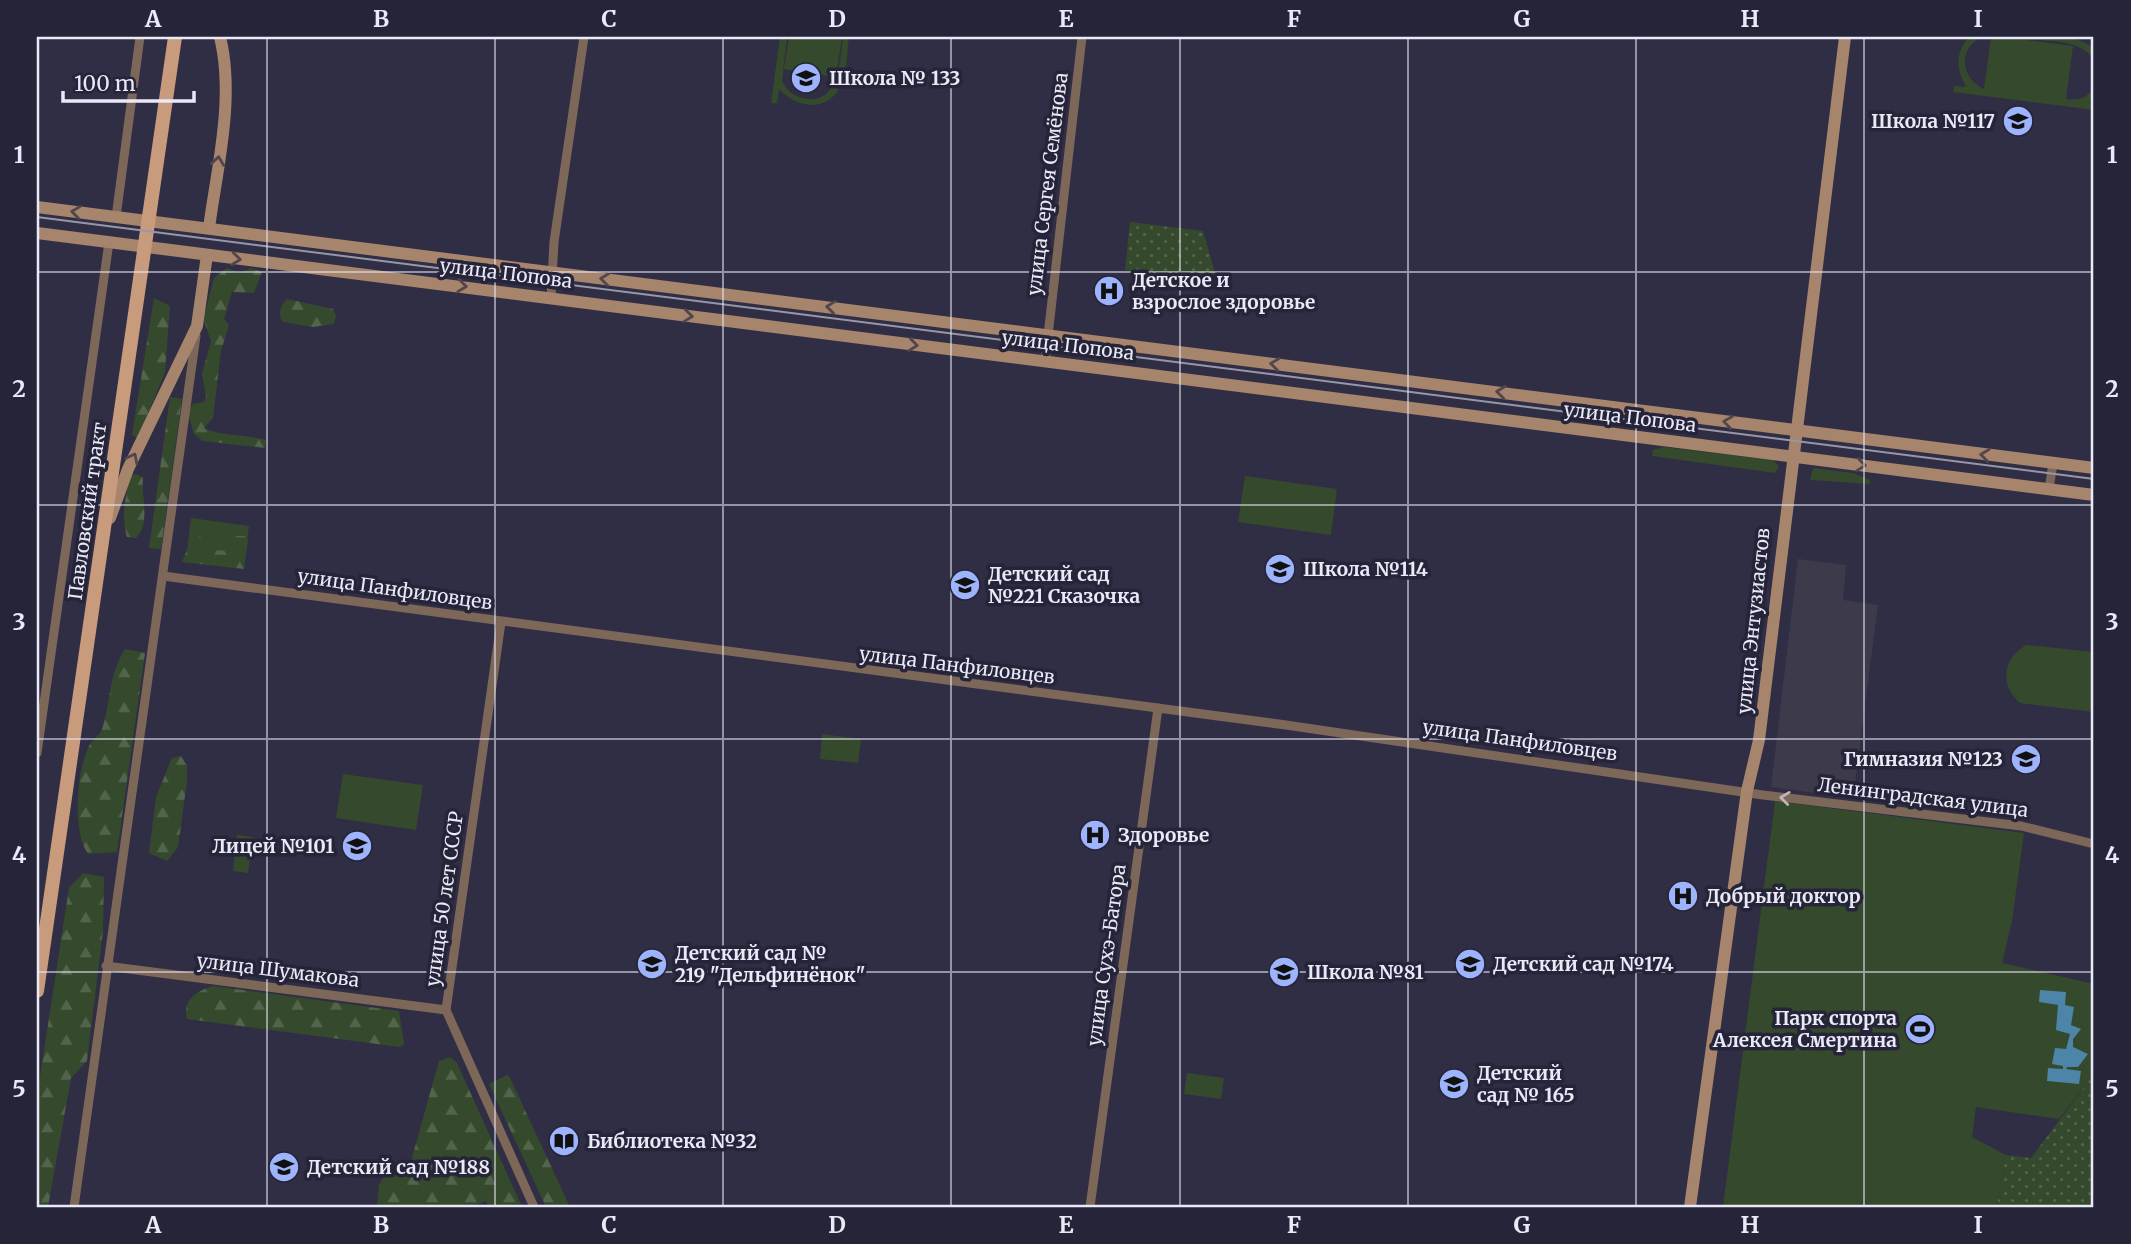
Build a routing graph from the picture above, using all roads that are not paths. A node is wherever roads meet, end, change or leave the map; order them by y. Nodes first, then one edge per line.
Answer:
1 (140, 37) edge
2 (174, 37) edge
3 (219, 37) edge
4 (584, 37) edge
5 (1082, 37) edge
6 (1845, 37) edge
7 (37, 206) edge
8 (116, 217) junction
9 (148, 220) junction
10 (209, 228) junction
11 (37, 233) edge
12 (109, 242) junction
13 (144, 247) junction
14 (207, 255) junction
15 (426, 256) junction
16 (551, 272) junction
17 (422, 281) junction
18 (551, 298) junction
19 (197, 326) junction
20 (1048, 335) junction
21 (1045, 362) junction
22 (1796, 430) junction
23 (1793, 457) junction
24 (2053, 463) junction
25 (2094, 468) edge
26 (2049, 489) junction
27 (2094, 495) edge
28 (101, 545) junction
29 (163, 576) junction
30 (501, 622) junction
31 (1158, 708) junction
32 (37, 753) edge
33 (1747, 791) junction
34 (2094, 844) edge
35 (40, 952) edge
36 (106, 966) junction
37 (37, 991) edge
38 (446, 1010) junction
39 (74, 1207) edge
40 (534, 1207) edge
41 (1090, 1207) edge
42 (1690, 1207) edge

1 - 8 street
2 - 9 main road, Павловский тракт
10 -> 3 main road
4 - 16 street
5 - 20 street, улица Сергея Семёнова
6 - 22 main road, улица Энтузиастов
8 -> 7 main road, улица Попова
8 - 9 main road, улица Попова
9 - 10 main road, улица Попова
9 - 13 main road, Павловский тракт
10 - 15 main road, улица Попова
11 - 12 main road, улица Попова
12 - 13 main road, улица Попова
12 - 32 street
13 - 14 main road, улица Попова
13 - 28 main road, Павловский тракт
14 -> 17 main road, улица Попова
14 - 19 main road
15 - 16 main road, улица Попова
15 - 17 main road
16 - 18 street
20 -> 16 main road, улица Попова
17 -> 18 main road, улица Попова
18 -> 21 main road, улица Попова
28 -> 19 main road
19 - 29 street
20 - 21 street, улица Сергея Семёнова
22 -> 20 main road, улица Попова
21 - 23 main road, улица Попова
22 - 23 main road, улица Энтузиастов
24 -> 22 main road, улица Попова
23 -> 26 main road, улица Попова
23 - 33 main road, улица Энтузиастов
24 - 25 main road, улица Попова
24 - 26 street
26 - 27 main road, улица Попова
28 - 35 main road, Павловский тракт
29 - 30 street, улица Панфиловцев
29 - 36 street
30 - 31 street, улица Панфиловцев
30 - 38 street, улица 50 лет СССР
31 - 33 street, улица Панфиловцев
31 - 41 street, улица Сухэ-Батора
34 -> 33 street, Ленинградская улица
33 - 42 main road, улица Энтузиастов
35 - 37 main road, Павловский тракт
36 - 38 street, улица Шумакова
36 - 39 street
38 - 40 street, улица 50 лет СССР

